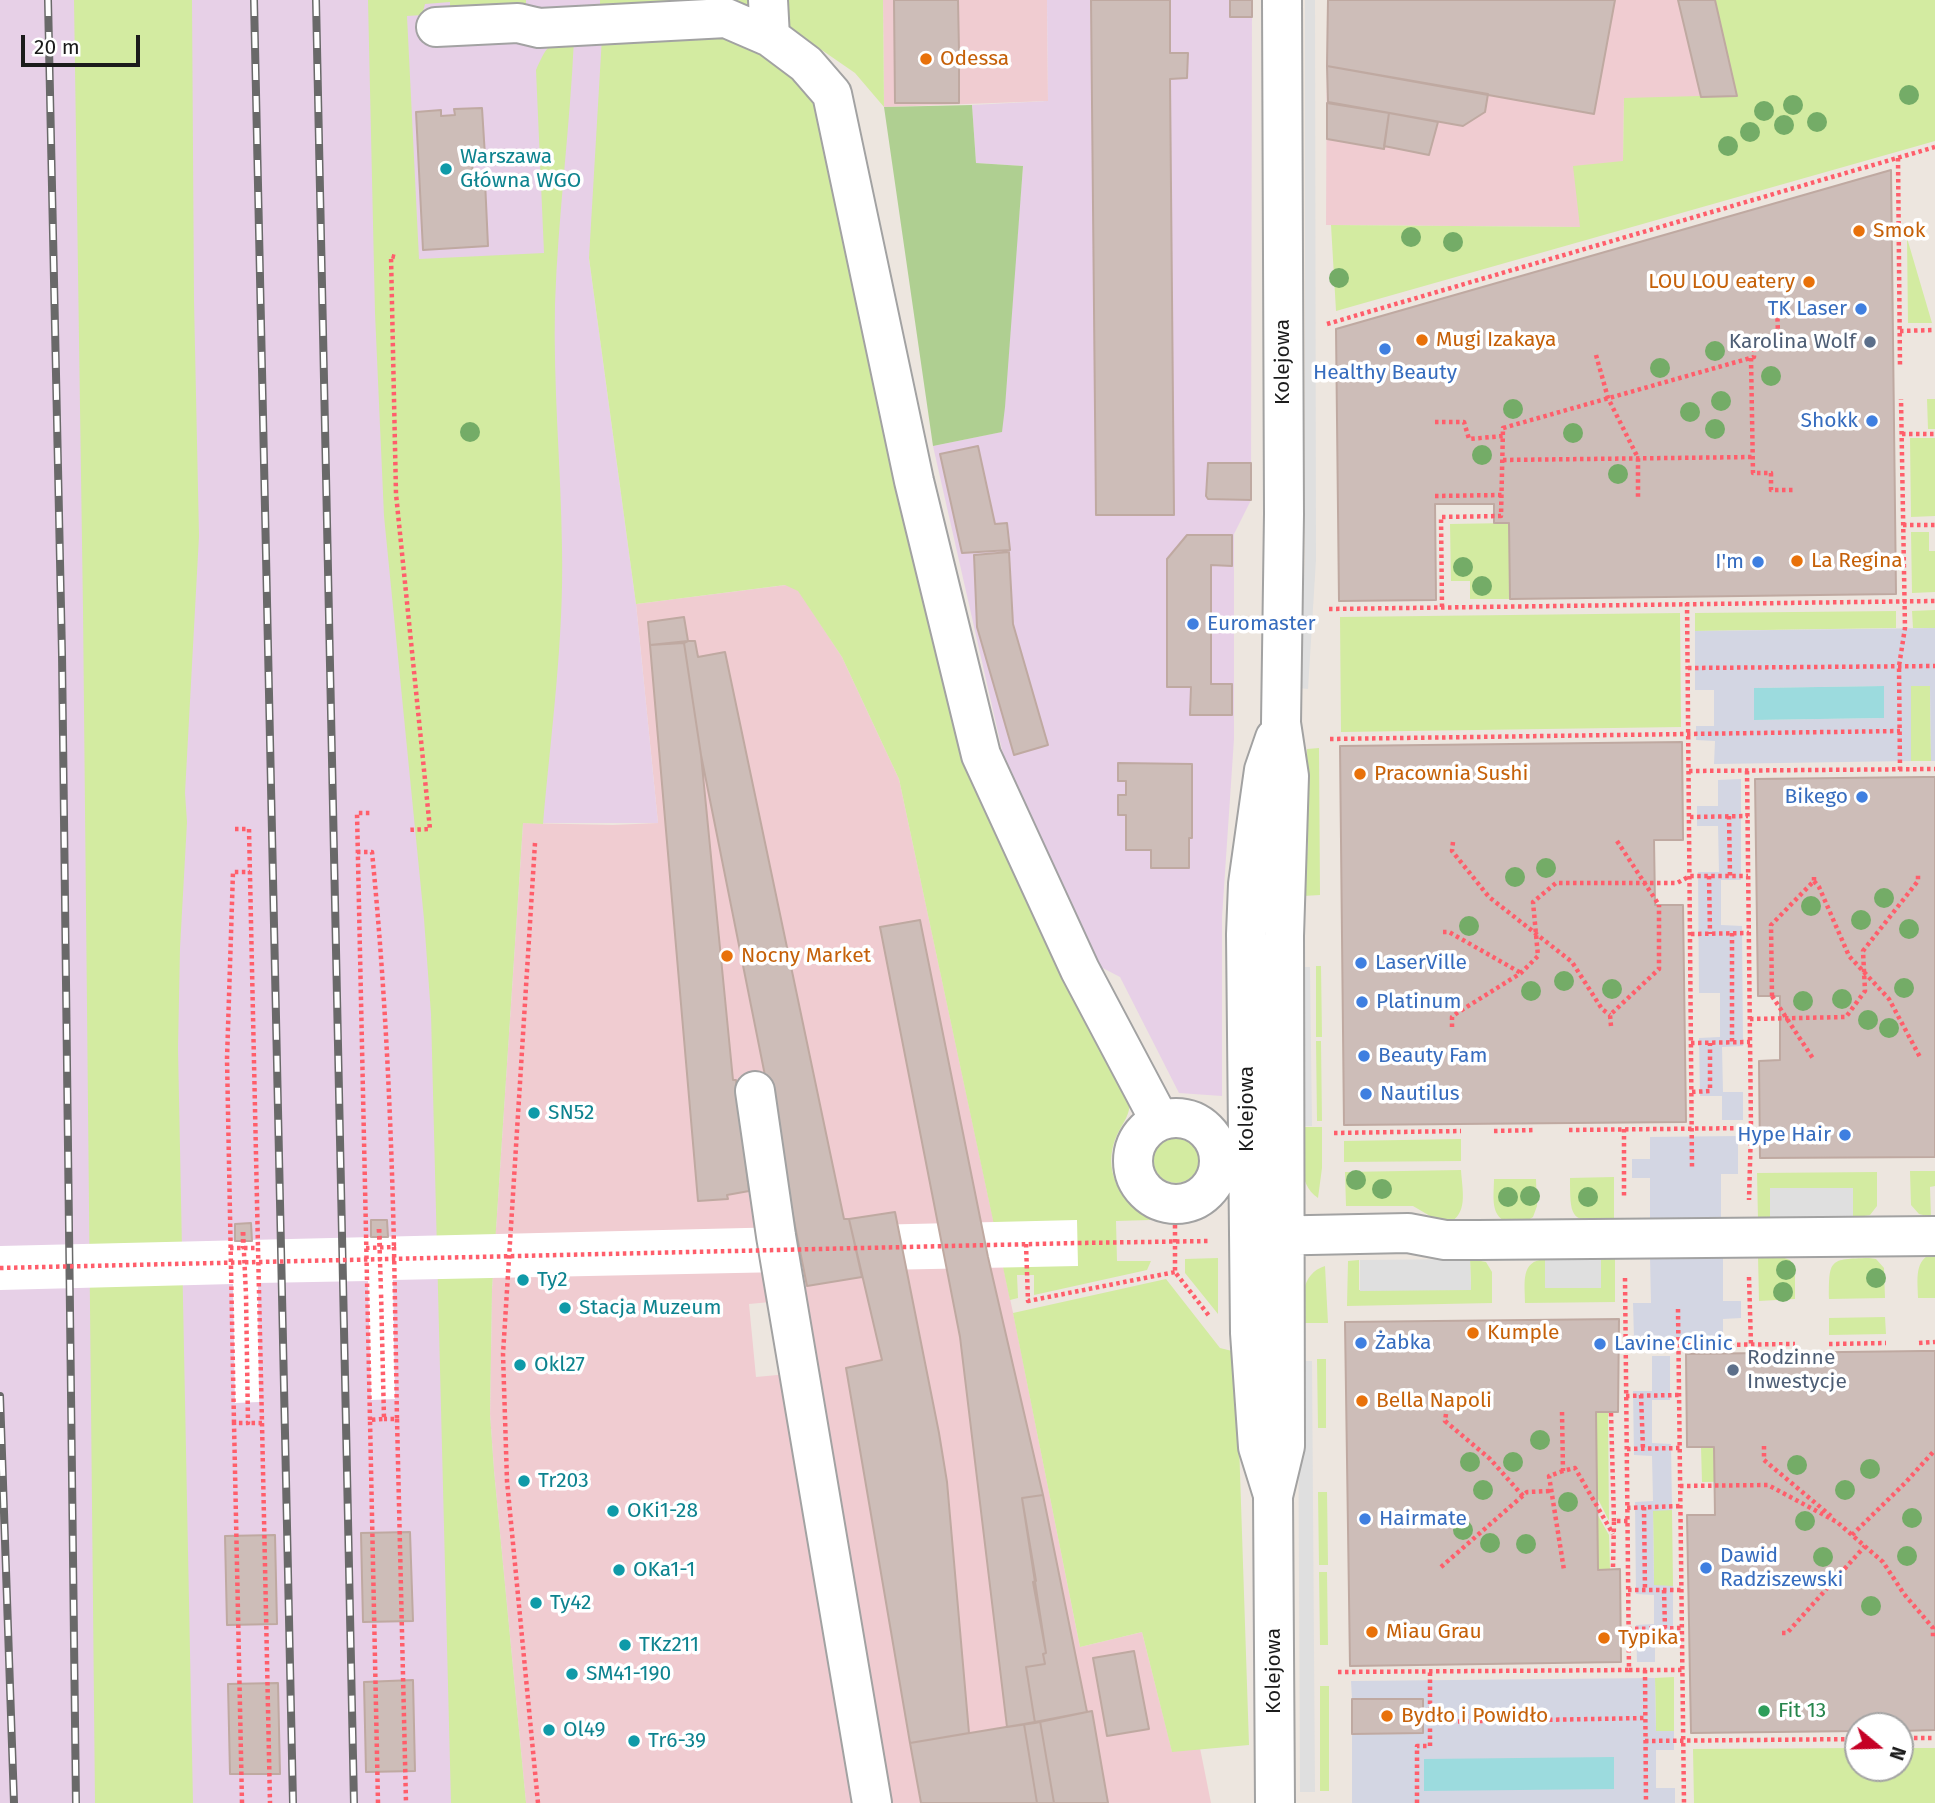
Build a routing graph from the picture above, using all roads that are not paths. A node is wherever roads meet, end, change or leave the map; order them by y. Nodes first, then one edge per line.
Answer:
1 (768, 0) edge
2 (1282, 0) edge
3 (436, 27) dead end
4 (770, 37) junction
5 (1281, 723) junction
6 (755, 1091) dead end
7 (1160, 1121) junction
8 (1233, 1166) junction
9 (1286, 1235) junction
10 (1935, 1237) edge
11 (1231, 1238) junction
12 (1273, 1496) junction
13 (872, 1803) edge
14 (1275, 1803) edge

1 - 4 street
2 - 5 street, Kolejowa
3 - 4 street
4 - 7 street
5 - 8 street, Kolejowa
5 - 9 street, Kolejowa
6 - 13 street
7 - 8 street
7 - 8 street
8 - 11 street, Kolejowa
9 - 10 street
9 - 11 street
9 - 12 street, Kolejowa
11 - 12 street, Kolejowa
12 - 14 street, Kolejowa

